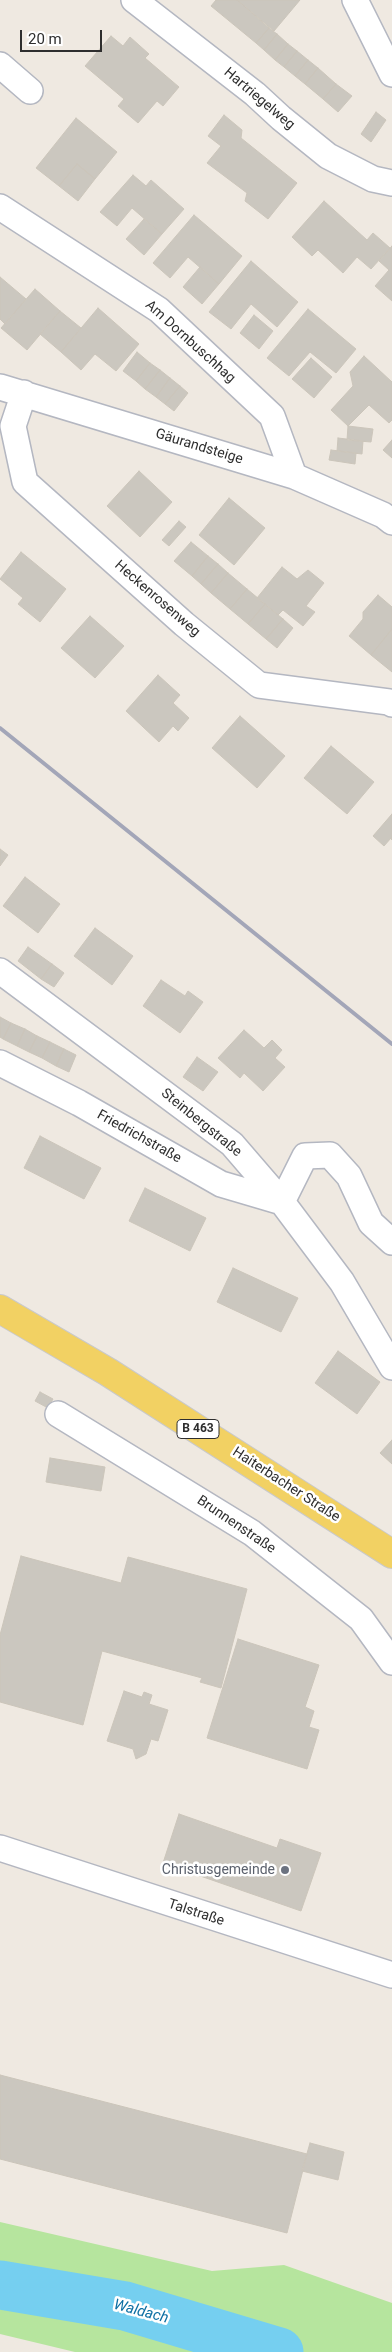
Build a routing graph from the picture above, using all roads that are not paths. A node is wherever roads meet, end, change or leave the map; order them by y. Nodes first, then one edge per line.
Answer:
1 (134, 0) edge
2 (355, 0) edge
3 (0, 65) edge
4 (392, 74) edge
5 (30, 91) dead end
6 (392, 183) edge
7 (0, 207) edge
8 (0, 387) edge
9 (24, 393) junction
10 (294, 476) junction
11 (392, 522) edge
12 (392, 704) edge
13 (0, 971) edge
14 (0, 1062) edge
15 (282, 1202) junction
16 (392, 1242) edge
17 (0, 1310) edge
18 (392, 1367) edge
19 (58, 1414) dead end
20 (392, 1554) edge
21 (392, 1662) edge
22 (0, 1848) edge
23 (392, 1975) edge

1 - 6 street, Hartriegelweg
2 - 4 street
3 - 5 street
7 - 10 street, Am Dornbuschhag
8 - 9 street, Gäurandsteige
9 - 10 street, Gäurandsteige
9 - 12 street, Heckenrosenweg
10 - 11 street, Gäurandsteige
13 - 15 street, Steinbergstraße
14 - 15 street, Friedrichstraße
15 - 16 street
15 - 18 street, Steinbergstraße
17 - 20 main road, Haiterbacher Straße / B 463
19 - 21 street, Brunnenstraße
22 - 23 street, Talstraße

